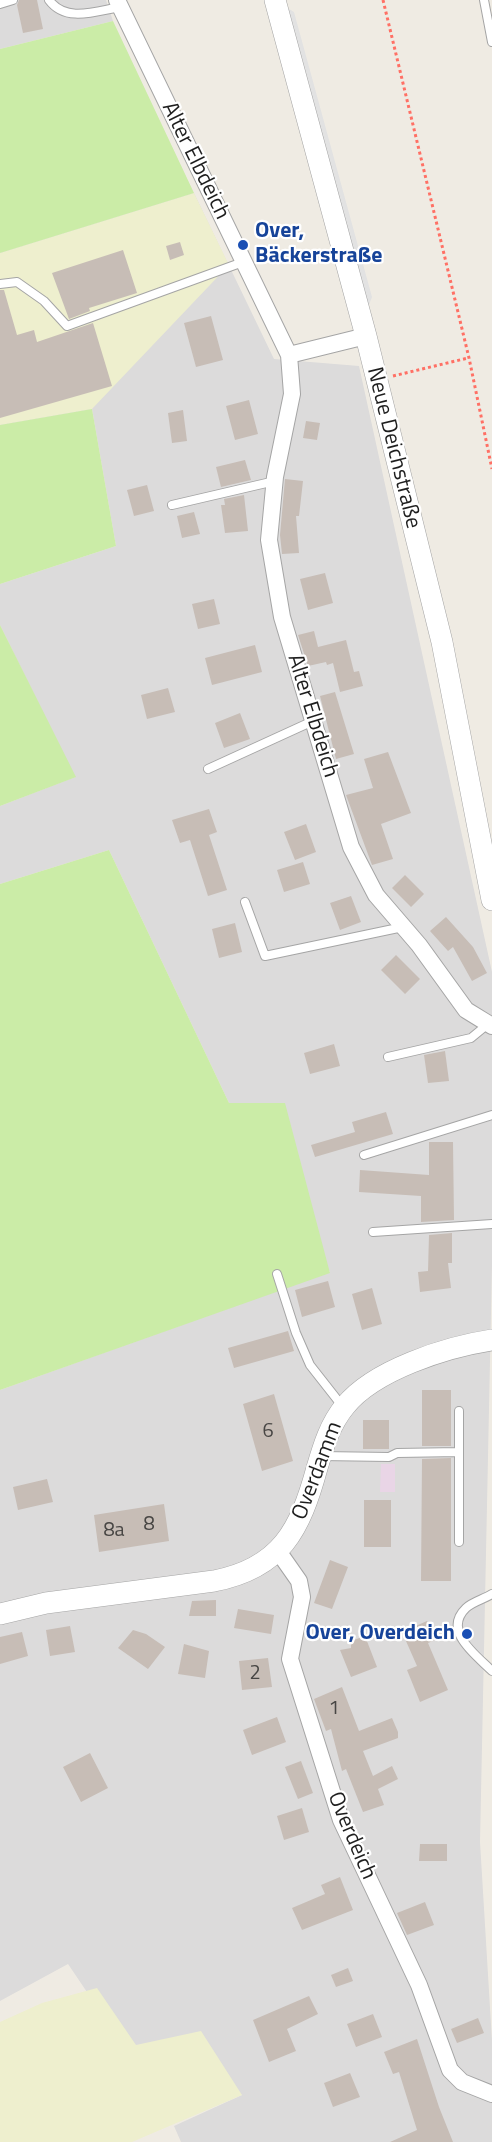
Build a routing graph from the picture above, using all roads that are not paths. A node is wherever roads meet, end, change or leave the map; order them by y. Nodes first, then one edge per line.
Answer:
1 (13, 0) edge
2 (49, 0) edge
3 (275, 0) edge
4 (484, 0) edge
5 (118, 3) edge
6 (0, 4) edge
7 (492, 42) edge
8 (243, 262) junction
9 (0, 284) edge
10 (366, 336) junction
11 (288, 355) junction
12 (275, 481) junction
13 (172, 505) dead end
14 (313, 721) junction
15 (208, 769) dead end
16 (492, 900) edge
17 (245, 902) dead end
18 (403, 927) junction
19 (490, 1025) edge
20 (387, 1057) dead end
21 (492, 1115) edge
22 (364, 1155) dead end
23 (492, 1224) edge
24 (373, 1232) dead end
25 (277, 1274) dead end
26 (492, 1340) edge
27 (343, 1407) junction
28 (459, 1411) dead end
29 (459, 1452) junction
30 (321, 1456) junction
31 (459, 1542) dead end
32 (278, 1551) junction
33 (492, 1594) edge
34 (0, 1614) edge
35 (492, 1671) edge
36 (492, 2094) edge

1 - 6 lane
2 - 5 lane
3 - 10 street, Neue Deichstraße
4 - 7 lane
5 - 8 street, Alter Elbdeich
8 - 9 lane
8 - 11 street, Alter Elbdeich
10 - 11 street
10 - 16 street, Neue Deichstraße
11 - 12 street, Alter Elbdeich
12 - 13 lane
12 - 14 street, Alter Elbdeich
14 - 15 lane
14 - 18 street, Alter Elbdeich
17 - 18 lane
18 - 19 street, Alter Elbdeich
19 - 20 lane
21 - 22 lane
23 - 24 lane
25 - 27 lane
26 - 27 street, Overdamm
27 - 30 street, Overdamm
28 - 29 lane
29 - 30 lane
29 - 31 lane
30 - 32 street, Overdamm
32 - 34 street, Overdamm
32 - 36 street, Overdeich
33 - 35 lane

